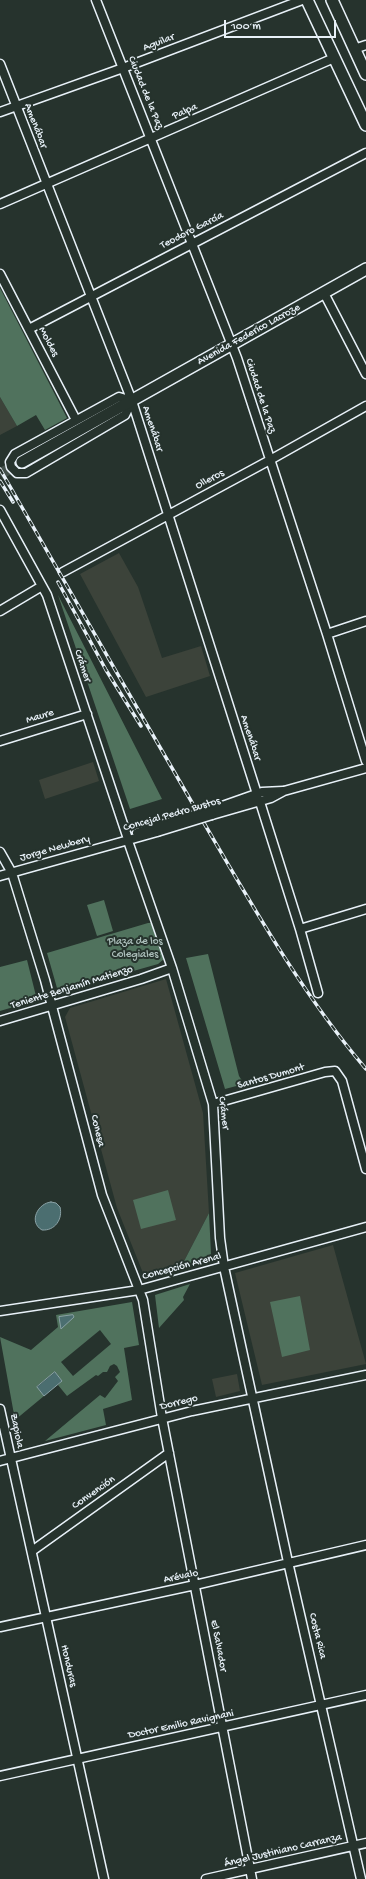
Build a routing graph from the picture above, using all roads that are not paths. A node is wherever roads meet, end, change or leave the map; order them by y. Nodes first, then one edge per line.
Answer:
1 (96, 0) edge
2 (302, 0) edge
3 (307, 0) edge
4 (332, 0) edge
5 (366, 45) edge
6 (354, 49) junction
7 (334, 58) junction
8 (0, 64) edge
9 (123, 68) junction
10 (366, 74) edge
11 (15, 106) junction
12 (0, 112) edge
13 (366, 125) edge
14 (151, 139) junction
15 (366, 153) edge
16 (46, 183) junction
17 (0, 204) edge
18 (192, 244) junction
19 (366, 269) edge
20 (0, 274) edge
21 (324, 293) junction
22 (90, 296) junction
23 (29, 328) junction
24 (231, 344) junction
25 (366, 374) edge
26 (132, 401) junction
27 (366, 406) edge
28 (76, 420) junction
29 (270, 460) junction
30 (22, 462) tunnel mouth
31 (0, 510) edge
32 (169, 515) junction
33 (63, 572) dead end
34 (42, 586) junction
35 (0, 611) edge
36 (366, 621) edge
37 (327, 634) junction
38 (87, 714) junction
39 (0, 741) edge
40 (366, 761) edge
41 (366, 768) edge
42 (258, 798) junction
43 (211, 813) junction
44 (128, 838) junction
45 (117, 842) joint
46 (0, 852) edge
47 (12, 873) junction
48 (0, 876) edge
49 (366, 909) edge
50 (300, 929) junction
51 (172, 968) junction
52 (318, 993) dead end
53 (52, 1005) junction
54 (0, 1021) edge
55 (213, 1104) junction
56 (366, 1169) edge
57 (366, 1227) edge
58 (224, 1267) junction
59 (139, 1290) junction
60 (0, 1311) edge
61 (366, 1375) edge
62 (251, 1398) junction
63 (0, 1408) edge
64 (162, 1418) junction
65 (169, 1453) junction
66 (10, 1458) junction
67 (0, 1461) edge
68 (365, 1548) edge
69 (32, 1551) junction
70 (288, 1562) junction
71 (195, 1585) junction
72 (45, 1616) junction
73 (0, 1627) edge
74 (366, 1695) edge
75 (322, 1706) junction
76 (223, 1727) junction
77 (78, 1758) junction
78 (0, 1776) edge
79 (366, 1844) edge
80 (354, 1846) junction
81 (250, 1870) junction
82 (104, 1879) edge
83 (206, 1879) edge
84 (252, 1879) edge
85 (361, 1879) edge

1 - 9 street, Ciudad de la Paz
2 - 9 street, Aguilar
3 - 7 main road
4 - 6 main road
5 - 6 street
6 - 10 main road
7 - 13 main road
7 - 14 street, Palpa
8 - 11 street, Amenábar
9 - 11 street, Aguilar
9 - 14 street, Ciudad de la Paz
11 - 12 street, Aguilar
11 - 16 street, Amenábar
14 - 16 street, Palpa
14 - 18 street, Ciudad de la Paz
15 - 18 street, Teodoro García
16 - 17 street, Palpa
16 - 22 street, Amenábar
18 - 22 street, Teodoro García
18 - 24 street, Ciudad de la Paz
19 - 21 main road, Avenida Federico Lacroze
20 - 23 street, Moldes
21 - 24 main road, Avenida Federico Lacroze
21 - 25 street
22 - 23 street, Teodoro García
22 - 26 street, Amenábar
23 - 28 street, Moldes
24 - 26 main road, Avenida Federico Lacroze
24 - 29 street, Ciudad de la Paz
26 - 28 street, Avenida Federico Lacroze
26 - 28 street, Avenida Federico Lacroze
26 - 30 main road, Avenida Federico Lacroze
26 - 32 street, Amenábar
27 - 29 street, Olleros
29 - 32 street, Olleros
29 - 37 street, Ciudad de la Paz
31 - 34 street, Crámer
32 - 33 street, Olleros
32 - 42 street, Amenábar
34 - 35 street
34 - 38 street, Crámer
36 - 37 street
37 - 40 street, Ciudad de la Paz
38 - 39 street, Maure
38 - 44 street, Crámer
41 - 42 street
42 - 43 street, Concejal Pedro Bustos
42 - 43 street, Concejal Pedro Bustos
42 - 50 street, Amenábar
43 - 44 street, Concejal Pedro Bustos, bridge
44 - 45 street, Concejal Pedro Bustos
44 - 51 street, Crámer
45 - 47 street, Jorge Newbery
46 - 47 street, Conesa
47 - 48 street, Jorge Newbery
47 - 53 street, Conesa
49 - 50 street
50 - 52 street, Amenábar
51 - 53 street, Teniente Benjamín Matienzo
51 - 55 street, Crámer
53 - 54 street, Teniente Benjamín Matienzo
53 - 59 street, Conesa
55 - 56 street, Santos Dumont
55 - 58 street, Crámer
57 - 58 street, Concepción Arenal
58 - 59 street, Concepción Arenal
58 - 62 street, Crámer
59 - 60 street, Concepción Arenal
59 - 64 street, Conesa
61 - 62 street, Dorrego
62 - 64 street, Dorrego
62 - 70 street, Costa Rica
63 - 66 street, Zapiola
64 - 65 street, El Salvador
64 - 66 street, Dorrego
65 - 69 street, Convención
65 - 71 street, El Salvador
66 - 67 street, Dorrego
66 - 69 street, Honduras
68 - 70 street, Arévalo
69 - 72 street, Honduras
70 - 71 street, Arévalo
70 - 75 street, Costa Rica
71 - 72 street, Arévalo
71 - 76 street, El Salvador
72 - 73 street, Arévalo
72 - 77 street, Honduras
74 - 75 street, Doctor Emilio Ravignani
75 - 76 street, Doctor Emilio Ravignani
75 - 80 street, Costa Rica
76 - 77 street, Doctor Emilio Ravignani
76 - 81 street, El Salvador
77 - 78 street, Doctor Emilio Ravignani
77 - 82 street, Honduras
79 - 80 street, Ángel Justiniano Carranza
80 - 81 street, Ángel Justiniano Carranza
80 - 85 street, Costa Rica
81 - 83 street, Ángel Justiniano Carranza
81 - 84 street, El Salvador

